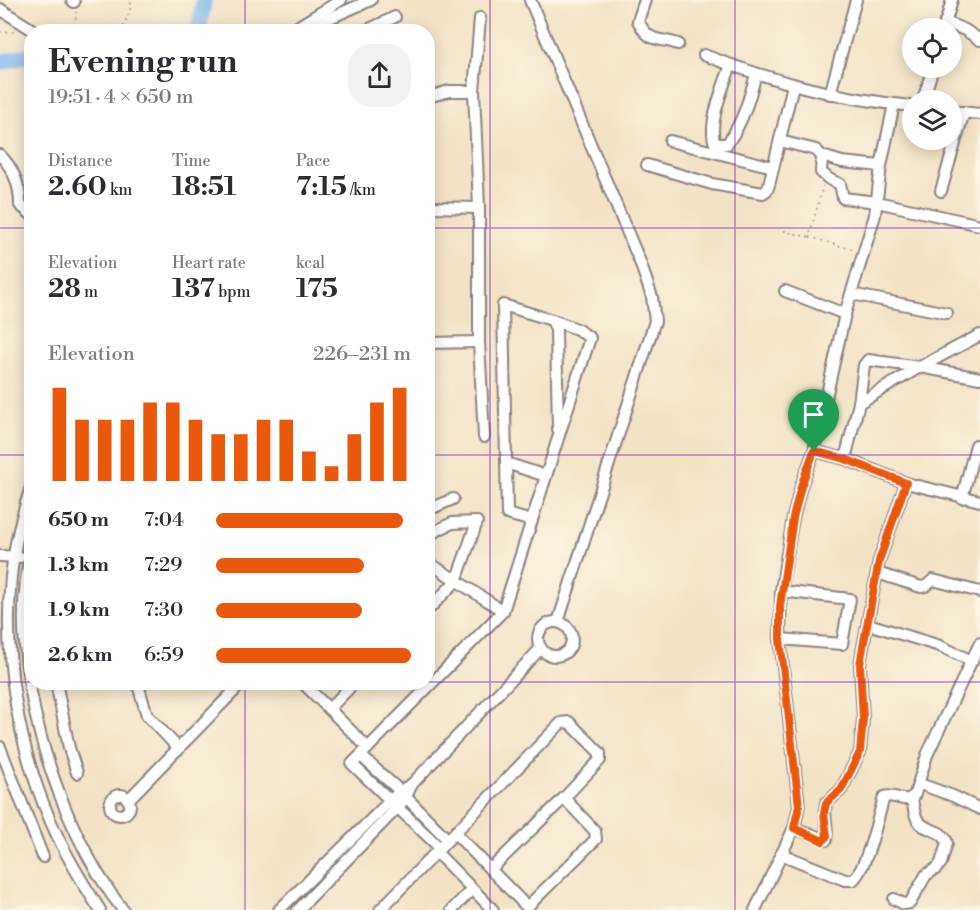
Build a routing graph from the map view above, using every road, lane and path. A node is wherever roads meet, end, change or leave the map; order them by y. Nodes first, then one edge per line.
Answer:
1 (131, 0) edge
2 (341, 0) edge
3 (371, 0) edge
4 (530, 0) edge
5 (645, 0) edge
6 (856, 0) edge
7 (952, 0) edge
8 (73, 1) edge
9 (0, 9) edge
10 (395, 17) dead end
11 (480, 18) dead end
12 (947, 18) edge
13 (24, 24) edge
14 (76, 24) edge
15 (124, 24) edge
16 (302, 24) edge
17 (320, 24) edge
18 (380, 24) edge
19 (962, 29) edge
20 (0, 32) edge
21 (21, 32) dead end
22 (980, 40) edge
23 (678, 44) dead end
24 (704, 55) dead end
25 (731, 65) junction
26 (756, 74) junction
27 (793, 85) junction
28 (474, 91) junction
29 (830, 94) junction
30 (435, 95) edge
31 (894, 104) junction
32 (902, 105) edge
33 (964, 112) joint
34 (980, 114) edge
35 (670, 141) dead end
36 (780, 141) junction
37 (0, 155) edge
38 (822, 156) junction
39 (647, 165) dead end
40 (881, 166) junction
41 (773, 167) junction
42 (826, 177) junction
43 (941, 191) dead end
44 (877, 202) junction
45 (435, 207) edge
46 (24, 208) edge
47 (479, 208) junction
48 (980, 225) edge
49 (784, 231) dead end
50 (809, 237) junction
51 (862, 255) junction
52 (784, 291) dead end
53 (851, 294) junction
54 (947, 313) dead end
55 (845, 314) junction
56 (552, 320) junction
57 (980, 335) edge
58 (479, 342) junction
59 (435, 343) edge
60 (920, 367) junction
61 (980, 378) edge
62 (859, 403) junction
63 (484, 437) dead end
64 (559, 437) junction
65 (976, 445) dead end
66 (814, 451) junction
67 (845, 459) junction
68 (506, 463) junction
69 (546, 476) junction
70 (906, 483) junction
71 (962, 498) junction
72 (453, 499) dead end
73 (980, 501) edge
74 (435, 507) edge
75 (24, 516) edge
76 (532, 521) junction
77 (435, 532) edge
78 (24, 555) edge
79 (0, 556) edge
80 (14, 556) junction
81 (435, 567) edge
82 (877, 573) junction
83 (5, 578) edge
84 (24, 579) edge
85 (456, 581) junction
86 (781, 591) junction
87 (980, 592) edge
88 (435, 603) edge
89 (503, 610) junction
90 (558, 622) junction
91 (868, 624) junction
92 (780, 639) junction
93 (979, 646) edge
94 (541, 648) junction
95 (972, 661) junction
96 (435, 680) edge
97 (31, 690) edge
98 (58, 690) edge
99 (141, 690) edge
100 (235, 690) edge
101 (310, 690) edge
102 (347, 690) edge
103 (425, 690) edge
104 (329, 709) junction
105 (0, 747) edge
106 (178, 749) junction
107 (365, 752) junction
108 (77, 773) dead end
109 (920, 784) junction
110 (403, 794) junction
111 (564, 798) junction
112 (912, 799) junction
113 (128, 800) dead end
114 (393, 804) junction
115 (980, 809) edge
116 (794, 828) junction
117 (445, 843) junction
118 (781, 854) junction
119 (43, 857) dead end
120 (88, 857) junction
121 (73, 867) junction
122 (491, 869) junction
123 (472, 889) junction
124 (894, 899) dead end
125 (526, 909) edge
126 (100, 910) edge
127 (123, 910) edge
128 (279, 910) edge
129 (298, 910) edge
130 (380, 910) edge
131 (452, 910) edge
132 (493, 910) edge
133 (755, 910) edge

1 - 15 path
2 - 16 street
3 - 17 street
4 - 90 street
5 - 23 street
6 - 29 street
7 - 12 street
8 - 14 path
9 - 13 street
10 - 18 street
11 - 28 street
19 - 22 street
20 - 21 path
24 - 25 street
25 - 26 street
25 - 26 street
26 - 27 street
27 - 29 street
27 - 36 street
28 - 30 street
28 - 47 street
29 - 31 street
31 - 32 street
31 - 40 street
33 - 34 street
33 - 43 street
35 - 41 street
36 - 38 street
36 - 41 street
37 - 46 street
38 - 40 street
38 - 42 street
39 - 41 street
40 - 44 street
42 - 44 street
42 - 50 path
44 - 48 street
44 - 51 street
45 - 47 street
47 - 58 street
49 - 50 path
50 - 51 path
51 - 53 street
52 - 55 street
53 - 54 street
53 - 55 street
55 - 66 street
56 - 64 street
56 - 64 street
56 - 68 street
57 - 60 street
58 - 59 street
58 - 63 street
60 - 61 street
60 - 62 street
60 - 62 street
62 - 67 street
64 - 69 street
65 - 71 street
66 - 67 street
66 - 86 street
67 - 70 street
68 - 69 street
68 - 76 street
69 - 76 street
70 - 71 street
70 - 82 street
71 - 73 street
72 - 74 street
75 - 80 street
76 - 89 street
77 - 85 street
78 - 80 street
79 - 80 street
80 - 83 street
81 - 85 street
82 - 87 street
82 - 91 street
83 - 84 street
83 - 121 street
85 - 88 street
85 - 89 street
86 - 92 street
86 - 92 street
89 - 96 street
90 - 94 street
90 - 94 street
91 - 95 street
91 - 116 street
92 - 116 street
93 - 95 street
94 - 110 street
95 - 109 street
97 - 120 street
98 - 108 street
99 - 106 street
100 - 106 street
101 - 104 street
102 - 104 street
103 - 107 street
104 - 107 street
105 - 119 street
106 - 113 street
107 - 110 street
107 - 114 street
109 - 112 street
109 - 115 street
110 - 114 street
110 - 117 street
111 - 117 street
111 - 122 street
111 - 125 street
112 - 118 street
112 - 124 street
114 - 117 street
114 - 128 street
114 - 129 street
116 - 118 street
117 - 122 street
117 - 123 street
117 - 130 street
118 - 133 street
120 - 121 street
120 - 127 street
121 - 126 street
122 - 125 street
123 - 131 street
123 - 132 street

